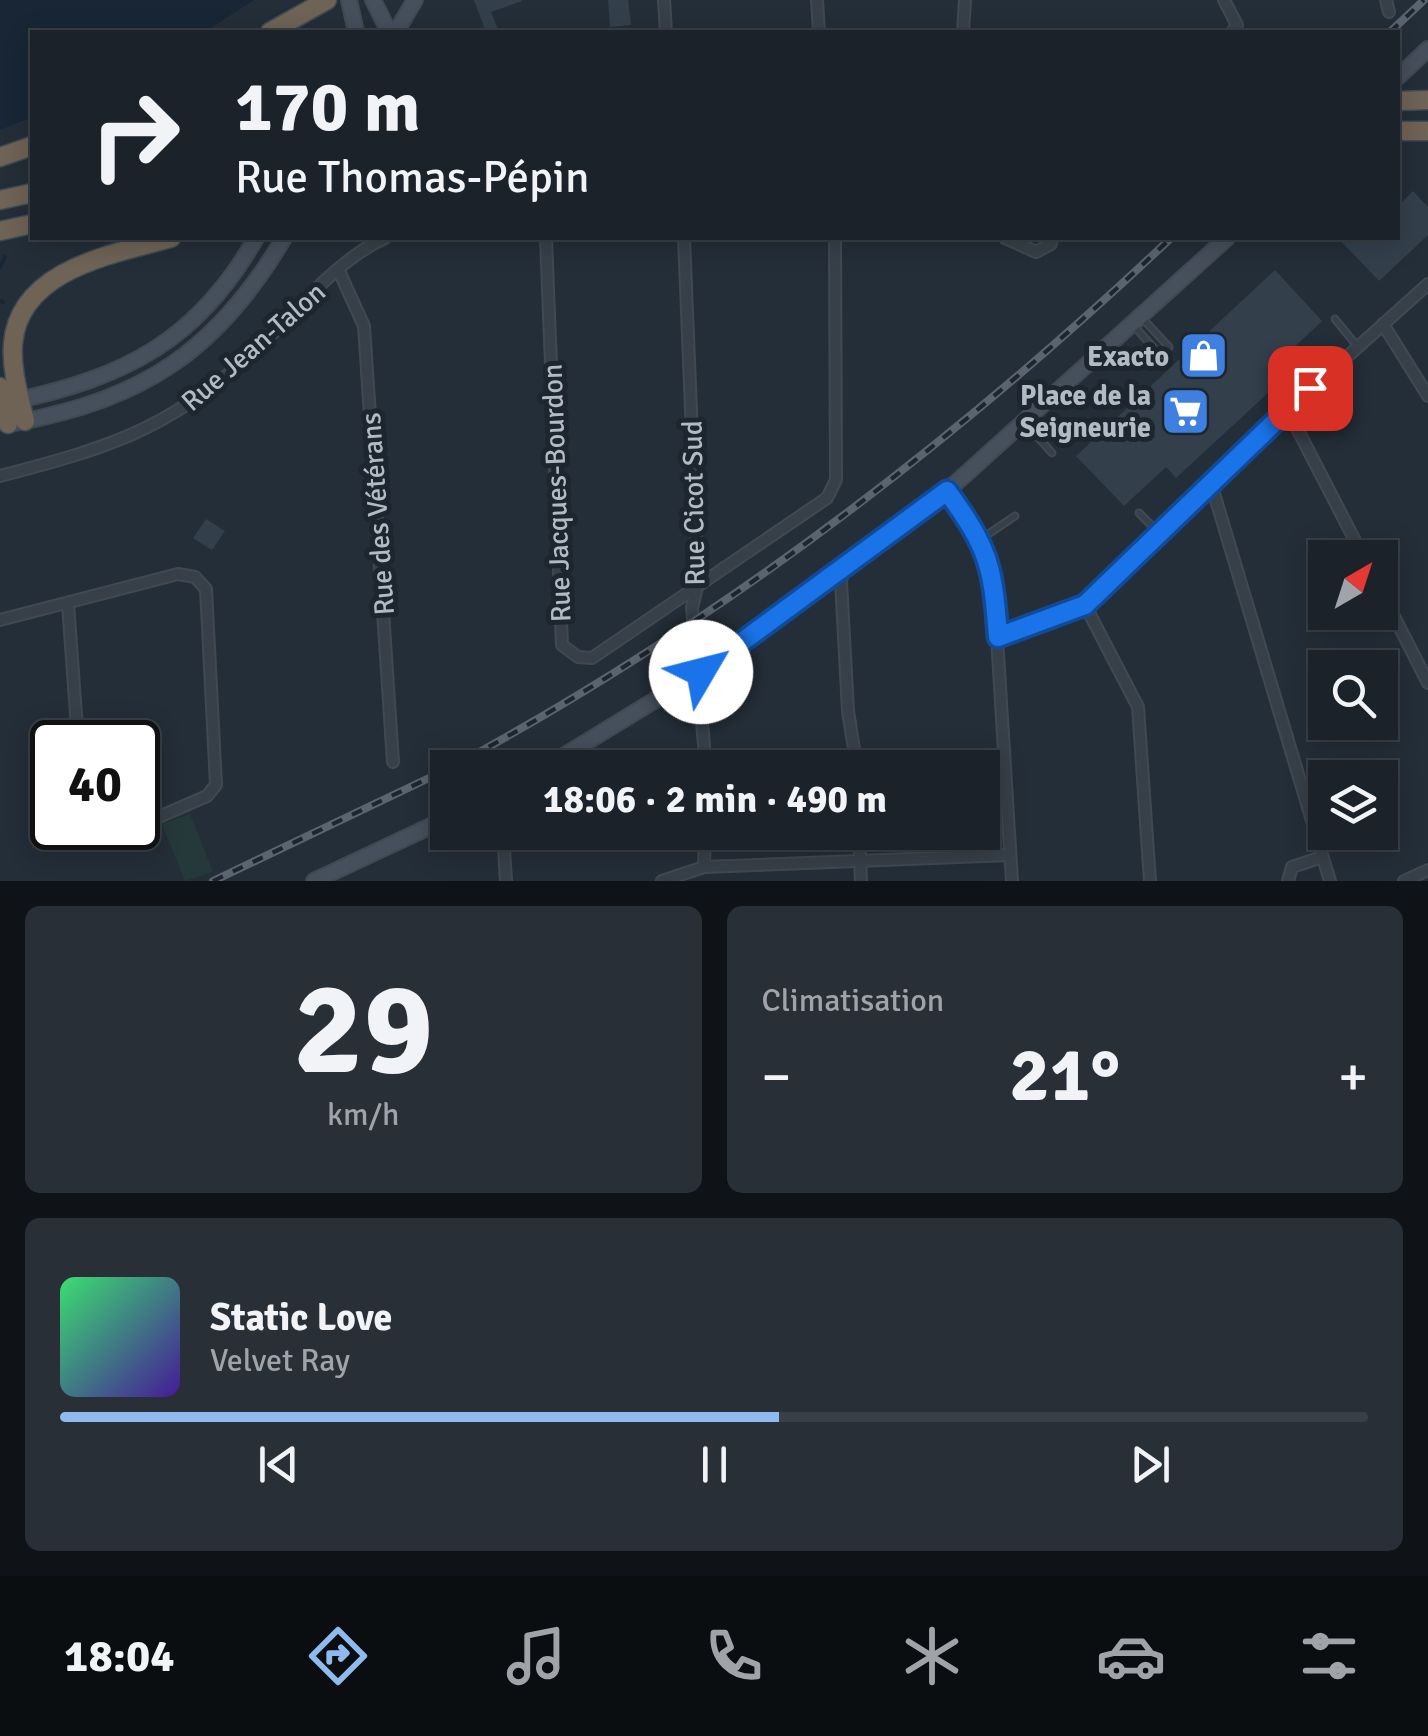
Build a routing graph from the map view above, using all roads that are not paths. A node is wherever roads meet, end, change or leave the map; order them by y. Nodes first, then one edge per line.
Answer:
1 (327, 0) edge
2 (348, 0) edge
3 (374, 0) edge
4 (415, 0) edge
5 (664, 0) edge
6 (817, 0) edge
7 (964, 0) edge
8 (1224, 0) edge
9 (274, 30) edge
10 (356, 30) edge
11 (391, 30) edge
12 (393, 30) edge
13 (666, 30) edge
14 (819, 30) edge
15 (963, 30) edge
16 (1233, 30) edge
17 (1428, 49) edge
18 (1400, 75) edge
19 (1400, 100) edge
20 (1428, 100) edge
21 (1400, 131) edge
22 (1428, 131) edge
23 (30, 147) edge
24 (0, 157) edge
25 (30, 193) edge
26 (0, 200) edge
27 (30, 224) edge
28 (0, 230) edge
29 (165, 240) edge
30 (255, 240) edge
31 (283, 240) edge
32 (381, 240) edge
33 (546, 240) edge
34 (684, 240) edge
35 (835, 240) edge
36 (1009, 240) edge
37 (1051, 240) edge
38 (1225, 240) edge
39 (339, 272) junction
40 (1428, 284) edge
41 (1335, 319) dead end
42 (1137, 321) junction
43 (1382, 324) junction
44 (1358, 346) junction
45 (1169, 347) dead end
46 (1160, 355) dead end
47 (1428, 396) edge
48 (6, 399) edge
49 (1287, 409) junction
50 (1025, 423) junction
51 (11, 424) edge
52 (1052, 453) dead end
53 (0, 476) edge
54 (1210, 480) junction
55 (947, 491) junction
56 (1139, 513) dead end
57 (1016, 516) dead end
58 (1158, 532) junction
59 (981, 538) junction
60 (1355, 540) edge
61 (846, 564) junction
62 (698, 583) junction
63 (68, 604) junction
64 (1085, 605) junction
65 (0, 620) edge
66 (1398, 624) edge
67 (998, 637) junction
68 (701, 672) junction
69 (1428, 683) edge
70 (76, 720) edge
71 (573, 750) edge
72 (705, 750) edge
73 (854, 750) edge
74 (393, 762) dead end
75 (160, 817) edge
76 (430, 826) edge
77 (504, 850) edge
78 (704, 850) edge
79 (860, 850) edge
80 (1010, 855) junction
81 (1322, 857) junction
82 (860, 863) junction
83 (704, 867) junction
84 (1428, 870) edge
85 (314, 881) edge
86 (506, 881) edge
87 (662, 881) edge
88 (861, 881) edge
89 (1012, 881) edge
90 (1150, 881) edge
91 (1288, 881) edge
92 (1330, 881) edge
93 (1404, 881) edge

1 - 9 highway
2 - 10 street
3 - 11 street
4 - 12 street
5 - 13 street
6 - 14 street
7 - 15 street
8 - 16 street
17 - 18 street
19 - 20 highway
21 - 22 highway
23 - 24 highway
25 - 26 highway
27 - 28 highway
29 - 48 highway
30 - 48 street
31 - 51 street
32 - 39 street, Rue Jean-Talon
33 - 62 street, Rue Jacques-Bourdon
34 - 62 street, Rue Cicot Sud
35 - 62 street
36 - 37 street
38 - 42 street
39 - 53 street, Rue Jean-Talon
39 - 74 street, Rue des Vétérans
40 - 43 street
41 - 44 lane
42 - 45 lane
42 - 46 lane
42 - 50 street
43 - 44 street
43 - 47 street
44 - 49 street
48 - 51 highway
49 - 54 street
49 - 60 street
50 - 52 lane
50 - 55 street
54 - 58 street
54 - 81 street
55 - 59 street
55 - 61 street
56 - 58 lane
57 - 59 lane
58 - 64 street
59 - 67 street
61 - 68 street
61 - 73 street
62 - 68 street, Rue Cicot Sud
63 - 65 street
63 - 70 street
63 - 75 street
64 - 67 street
64 - 90 street
66 - 69 street
67 - 80 street
68 - 71 street
68 - 72 street, Rue Cicot Sud
76 - 85 street
77 - 86 street
78 - 83 street
79 - 82 street
80 - 82 street
80 - 89 street
81 - 91 street
81 - 92 street
82 - 83 street
82 - 88 street
83 - 87 street
84 - 93 street

